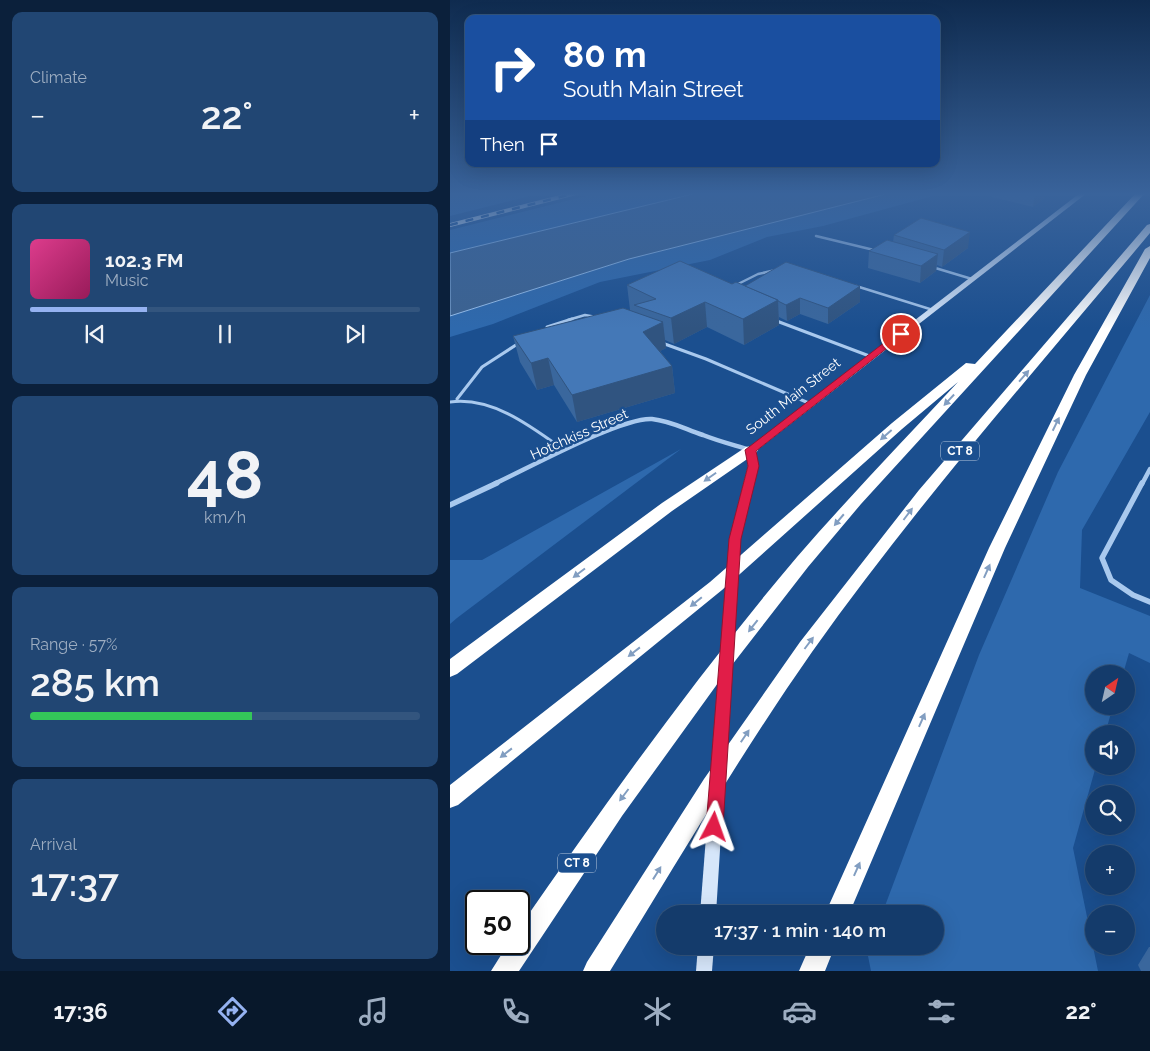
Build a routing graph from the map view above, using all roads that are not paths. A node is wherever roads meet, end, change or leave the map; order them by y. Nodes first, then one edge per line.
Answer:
1 (826, 238) edge
2 (1025, 238) edge
3 (1099, 238) edge
4 (1140, 238) edge
5 (1150, 249) edge
6 (879, 251) edge
7 (932, 267) edge
8 (780, 270) edge
9 (972, 279) junction
10 (853, 285) edge
11 (734, 287) edge
12 (932, 310) junction
13 (599, 317) edge
14 (774, 320) edge
15 (539, 330) edge
16 (1006, 339) junction
17 (523, 341) edge
18 (660, 342) edge
19 (872, 357) junction
20 (457, 399) junction
21 (450, 402) edge
22 (811, 404) junction
23 (751, 450) junction
24 (565, 451) junction
25 (1150, 469) edge
26 (450, 505) edge
27 (1150, 602) edge
28 (450, 669) edge
29 (450, 798) edge
30 (709, 905) edge
31 (841, 905) edge
32 (705, 955) edge
33 (819, 955) edge
34 (504, 971) edge
35 (596, 971) edge
36 (704, 971) edge
37 (812, 971) edge

1 - 6 lane
2 - 9 main road, South Main Street
3 - 16 highway, CT 8
35 -> 4 highway, CT 8
31 -> 5 highway
7 - 9 lane
8 - 11 lane
9 - 12 main road, South Main Street
10 - 12 lane
12 - 19 main road, South Main Street
13 - 15 lane
14 - 19 lane
16 -> 29 highway
16 -> 34 highway, CT 8
17 - 20 lane
18 - 22 lane
19 - 22 main road, South Main Street
20 - 21 lane
20 - 24 lane
22 - 23 main road, South Main Street
23 - 24 street, Hotchkiss Street
23 -> 28 highway
23 - 30 main road, South Main Street
24 - 26 street, Hotchkiss Street
25 - 27 street
32 - 36 main road
33 - 37 highway

